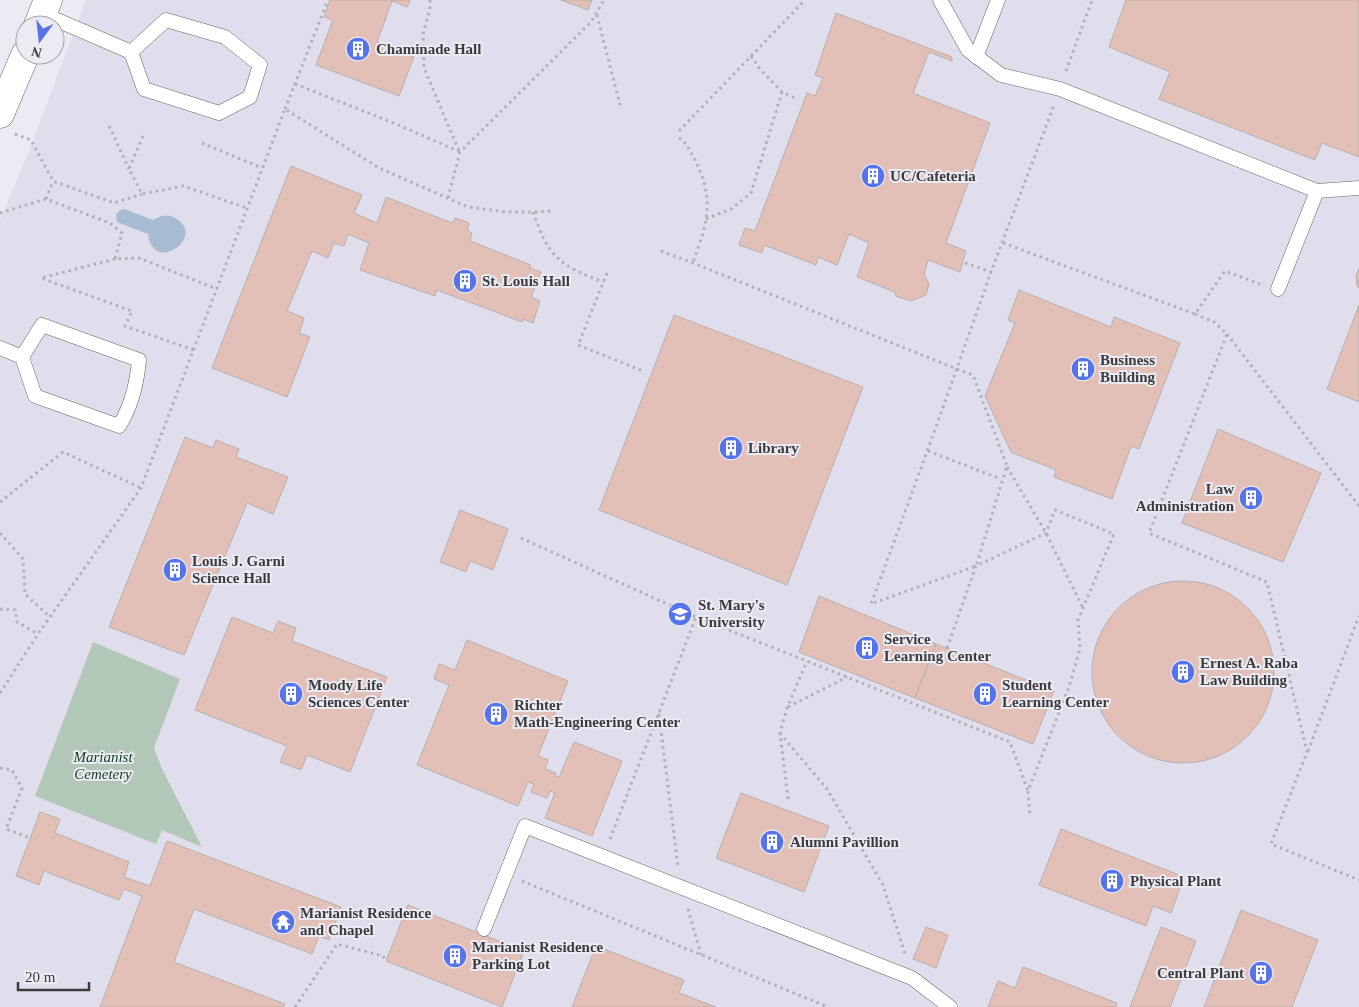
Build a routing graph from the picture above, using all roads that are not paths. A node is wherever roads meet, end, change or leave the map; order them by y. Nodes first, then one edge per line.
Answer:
1 (940, 0) edge
2 (998, 0) edge
3 (43, 13) edge
4 (131, 52) junction
5 (976, 58) junction
6 (22, 65) edge
7 (4, 123) edge
8 (1359, 188) edge
9 (1317, 191) junction
10 (1278, 288) road end
11 (0, 348) edge
12 (22, 357) junction
13 (484, 929) dead end
14 (950, 1007) edge

1 - 5 lane
2 - 5 lane
3 - 4 lane
4 - 4 lane
5 - 9 lane
6 - 7 street
8 - 9 lane
9 - 10 lane
11 - 12 lane
12 - 12 lane
13 - 14 lane

